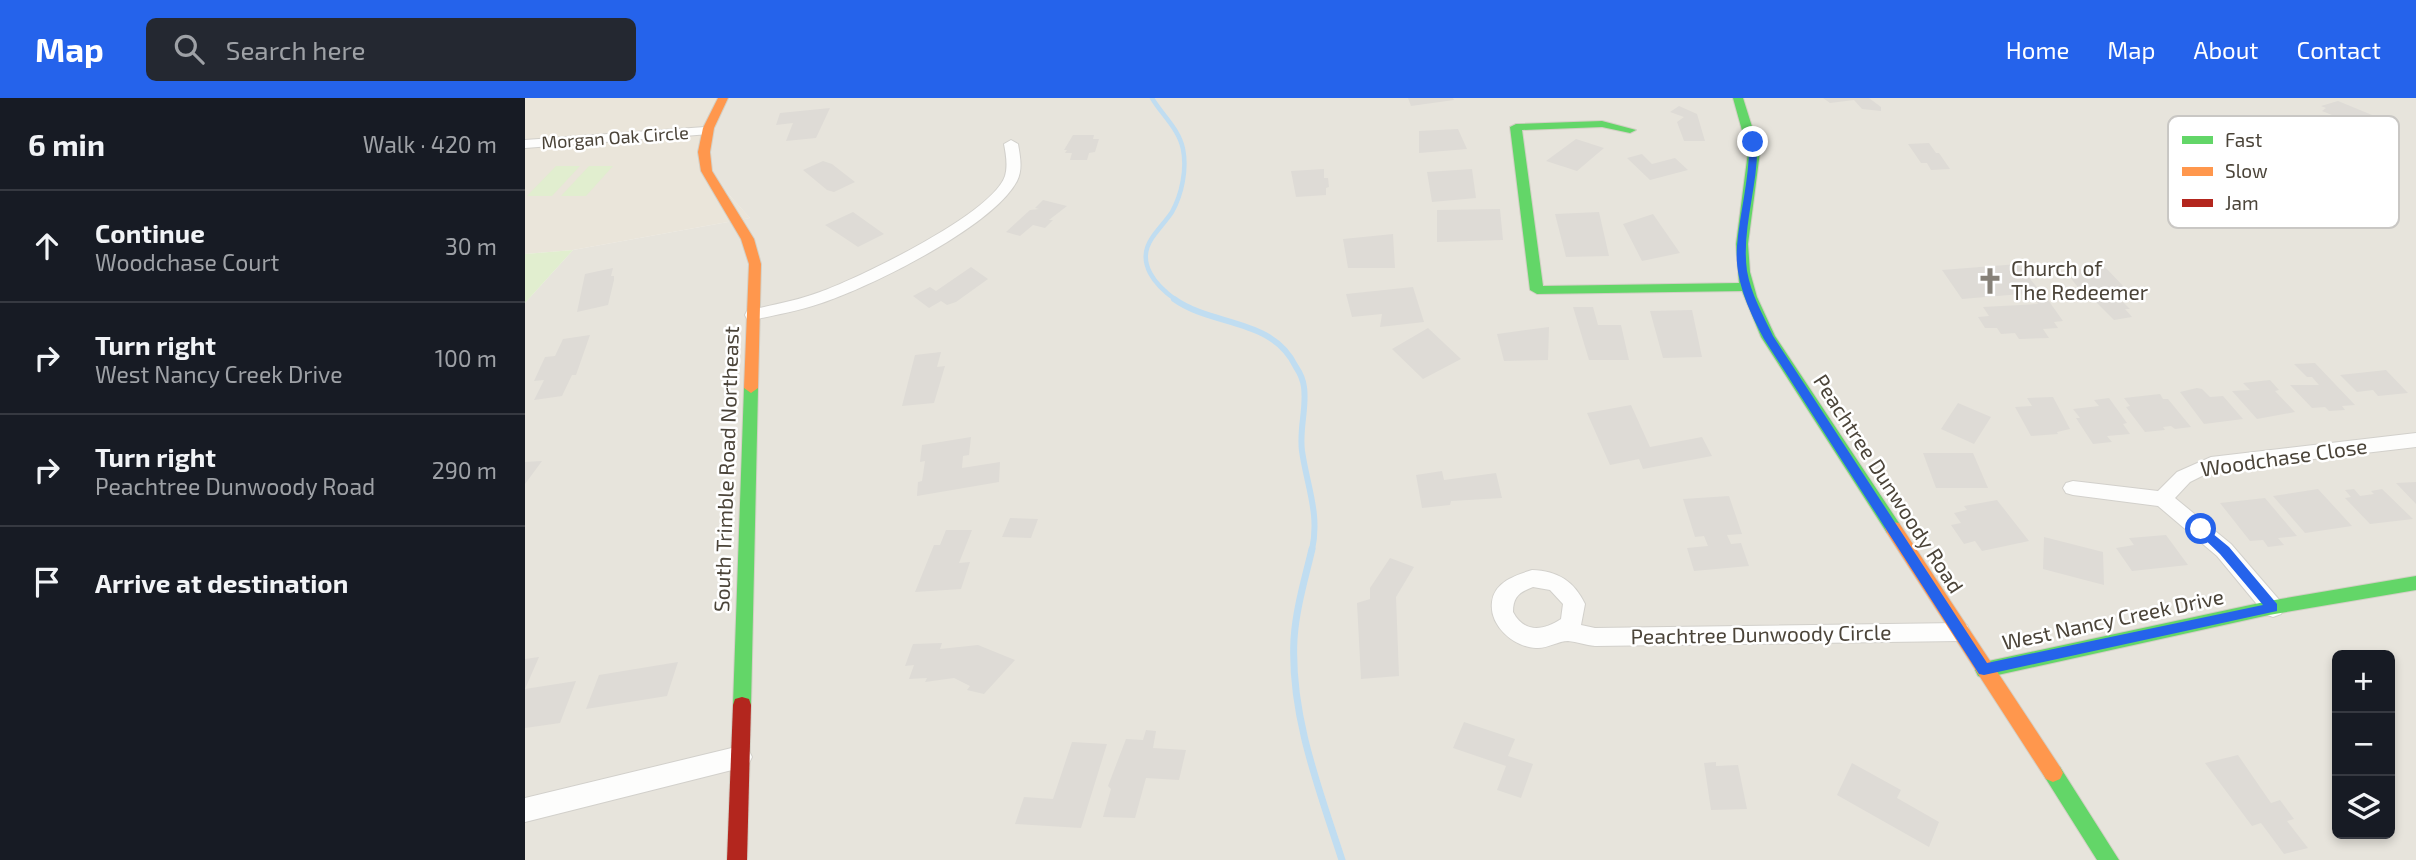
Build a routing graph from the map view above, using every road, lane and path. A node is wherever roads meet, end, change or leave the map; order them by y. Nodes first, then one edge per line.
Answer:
1 (723, 98) edge
2 (1738, 98) edge
3 (1630, 130) dead end
4 (705, 131) junction
5 (525, 144) edge
6 (1011, 144) dead end
7 (1746, 286) junction
8 (753, 315) junction
9 (2416, 440) edge
10 (2073, 488) dead end
11 (2163, 499) junction
12 (2416, 583) edge
13 (2273, 608) junction
14 (1563, 631) dead end
15 (1959, 632) junction
16 (1984, 670) junction
17 (740, 757) junction
18 (525, 810) edge
19 (737, 860) edge
20 (2109, 860) edge

1 - 4 street, South Trimble Road Northeast
2 - 7 street, Peachtree Dunwoody Road
3 - 7 street
4 - 5 street, Morgan Oak Circle
4 - 8 street, South Trimble Road Northeast
6 - 8 street
7 - 15 street, Peachtree Dunwoody Road
8 - 17 street, South Trimble Road Northeast
9 - 11 street, Woodchase Close
10 - 11 street
11 - 13 street
12 - 13 street, West Nancy Creek Drive
13 - 16 street, West Nancy Creek Drive
14 - 15 street, Peachtree Dunwoody Circle
15 - 16 street, Peachtree Dunwoody Road
16 - 20 street, Peachtree Dunwoody Road
17 - 18 street
17 - 19 street, South Trimble Road Northeast

